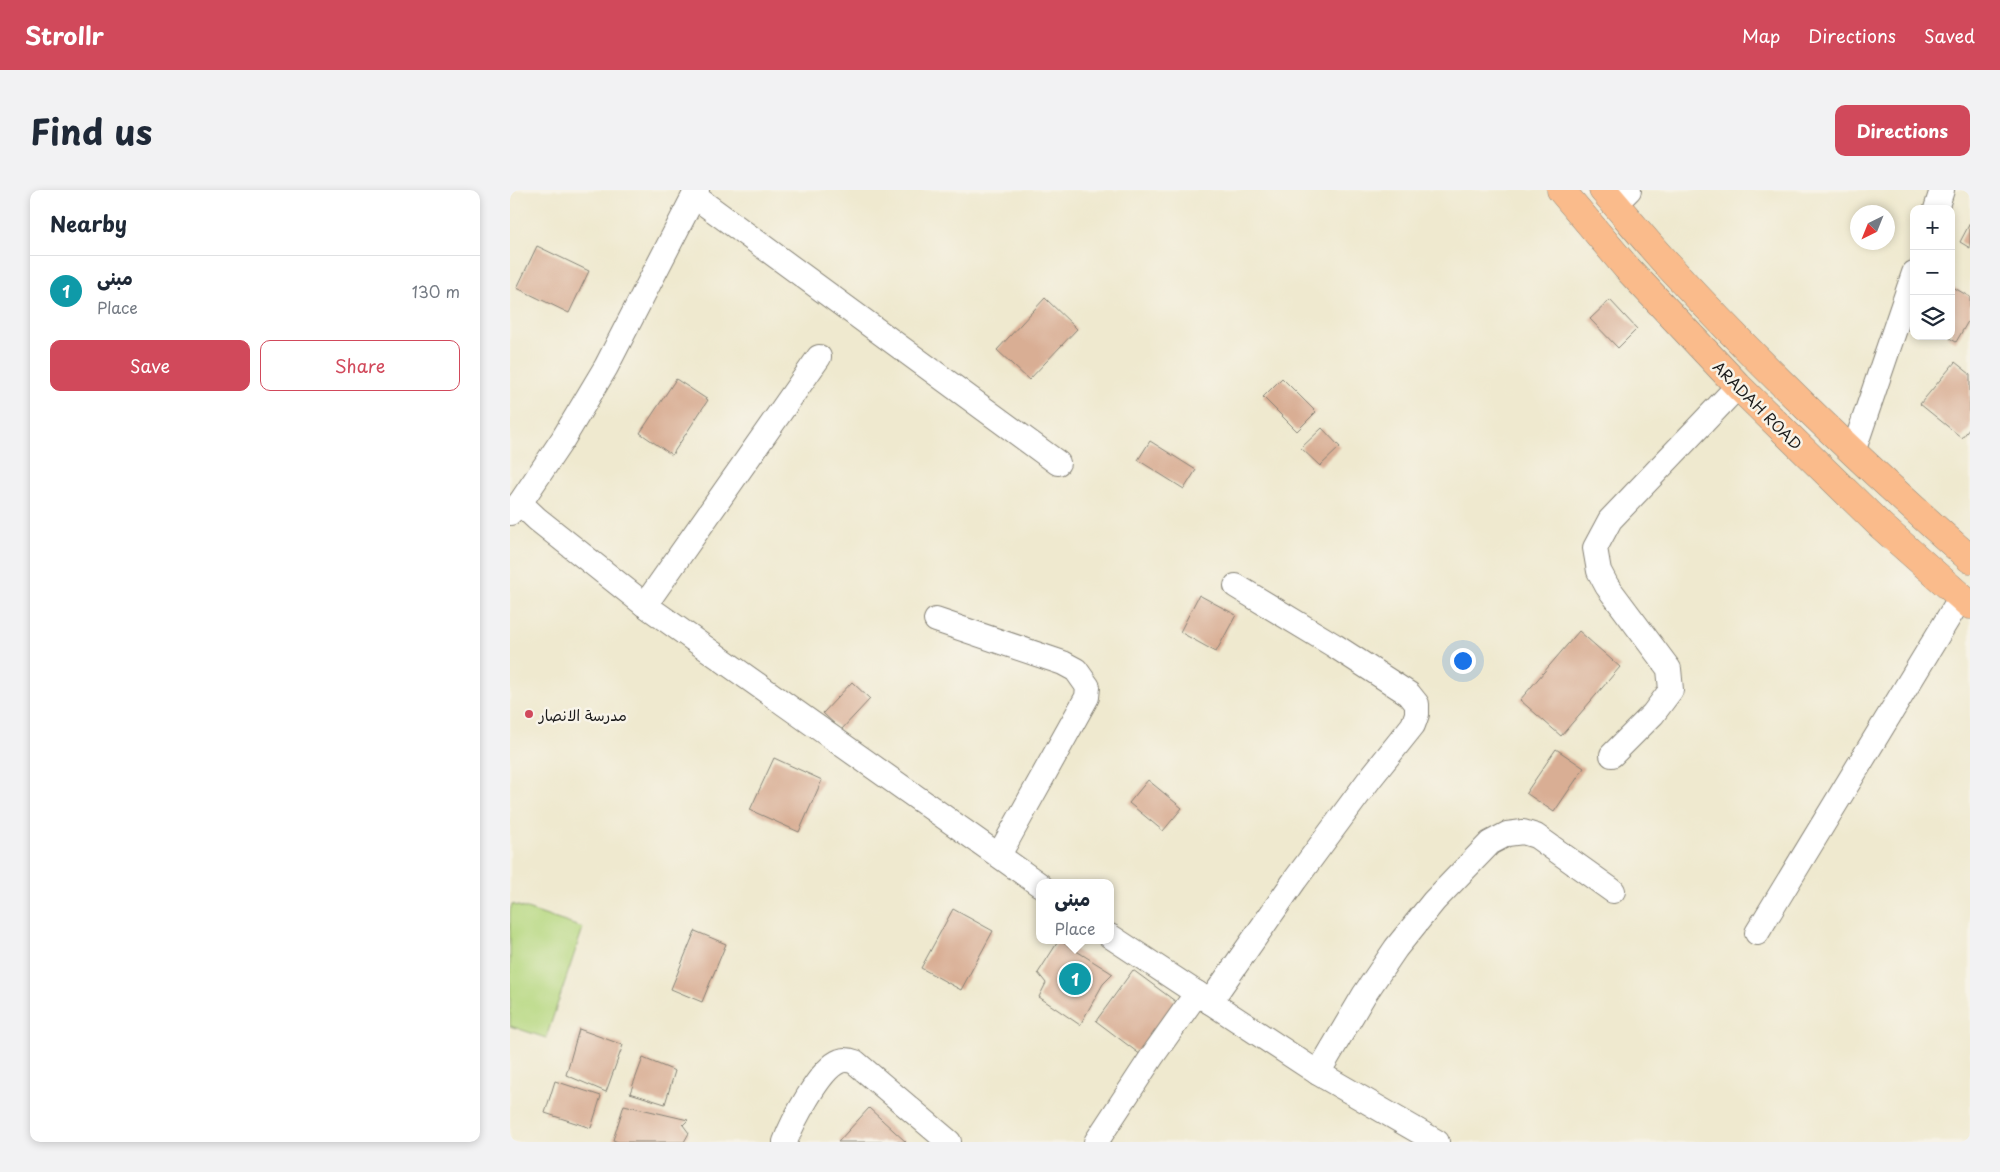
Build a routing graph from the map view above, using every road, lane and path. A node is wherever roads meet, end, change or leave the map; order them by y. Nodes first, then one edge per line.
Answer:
1 (1561, 190) edge
2 (1942, 190) edge
3 (695, 193) edge
4 (1616, 194) edge
5 (1937, 205) edge
6 (1910, 285) edge
7 (819, 357) dead end
8 (1738, 386) junction
9 (1853, 452) junction
10 (1058, 463) dead end
11 (515, 508) edge
12 (1970, 559) edge
13 (1236, 586) dead end
14 (1965, 601) edge
15 (645, 605) junction
16 (936, 620) dead end
17 (1612, 755) dead end
18 (999, 855) junction
19 (1036, 883) edge
20 (1613, 890) dead end
21 (1757, 933) dead end
22 (1114, 939) edge
23 (1203, 997) junction
24 (1318, 1073) junction
25 (944, 1141) edge
26 (785, 1142) edge
27 (1096, 1142) edge
28 (1437, 1142) edge

1 - 8 main road, ARADAH ROAD
2 - 5 street
3 - 10 street
3 - 11 street
4 - 9 main road
6 - 9 street
7 - 15 street
8 - 14 main road, ARADAH ROAD
8 - 17 street
9 - 12 main road
11 - 15 street
13 - 23 street
14 - 21 street
15 - 18 street
16 - 18 street
18 - 19 street
20 - 24 street
22 - 23 street
23 - 24 street
23 - 27 street
24 - 28 street
25 - 26 street

